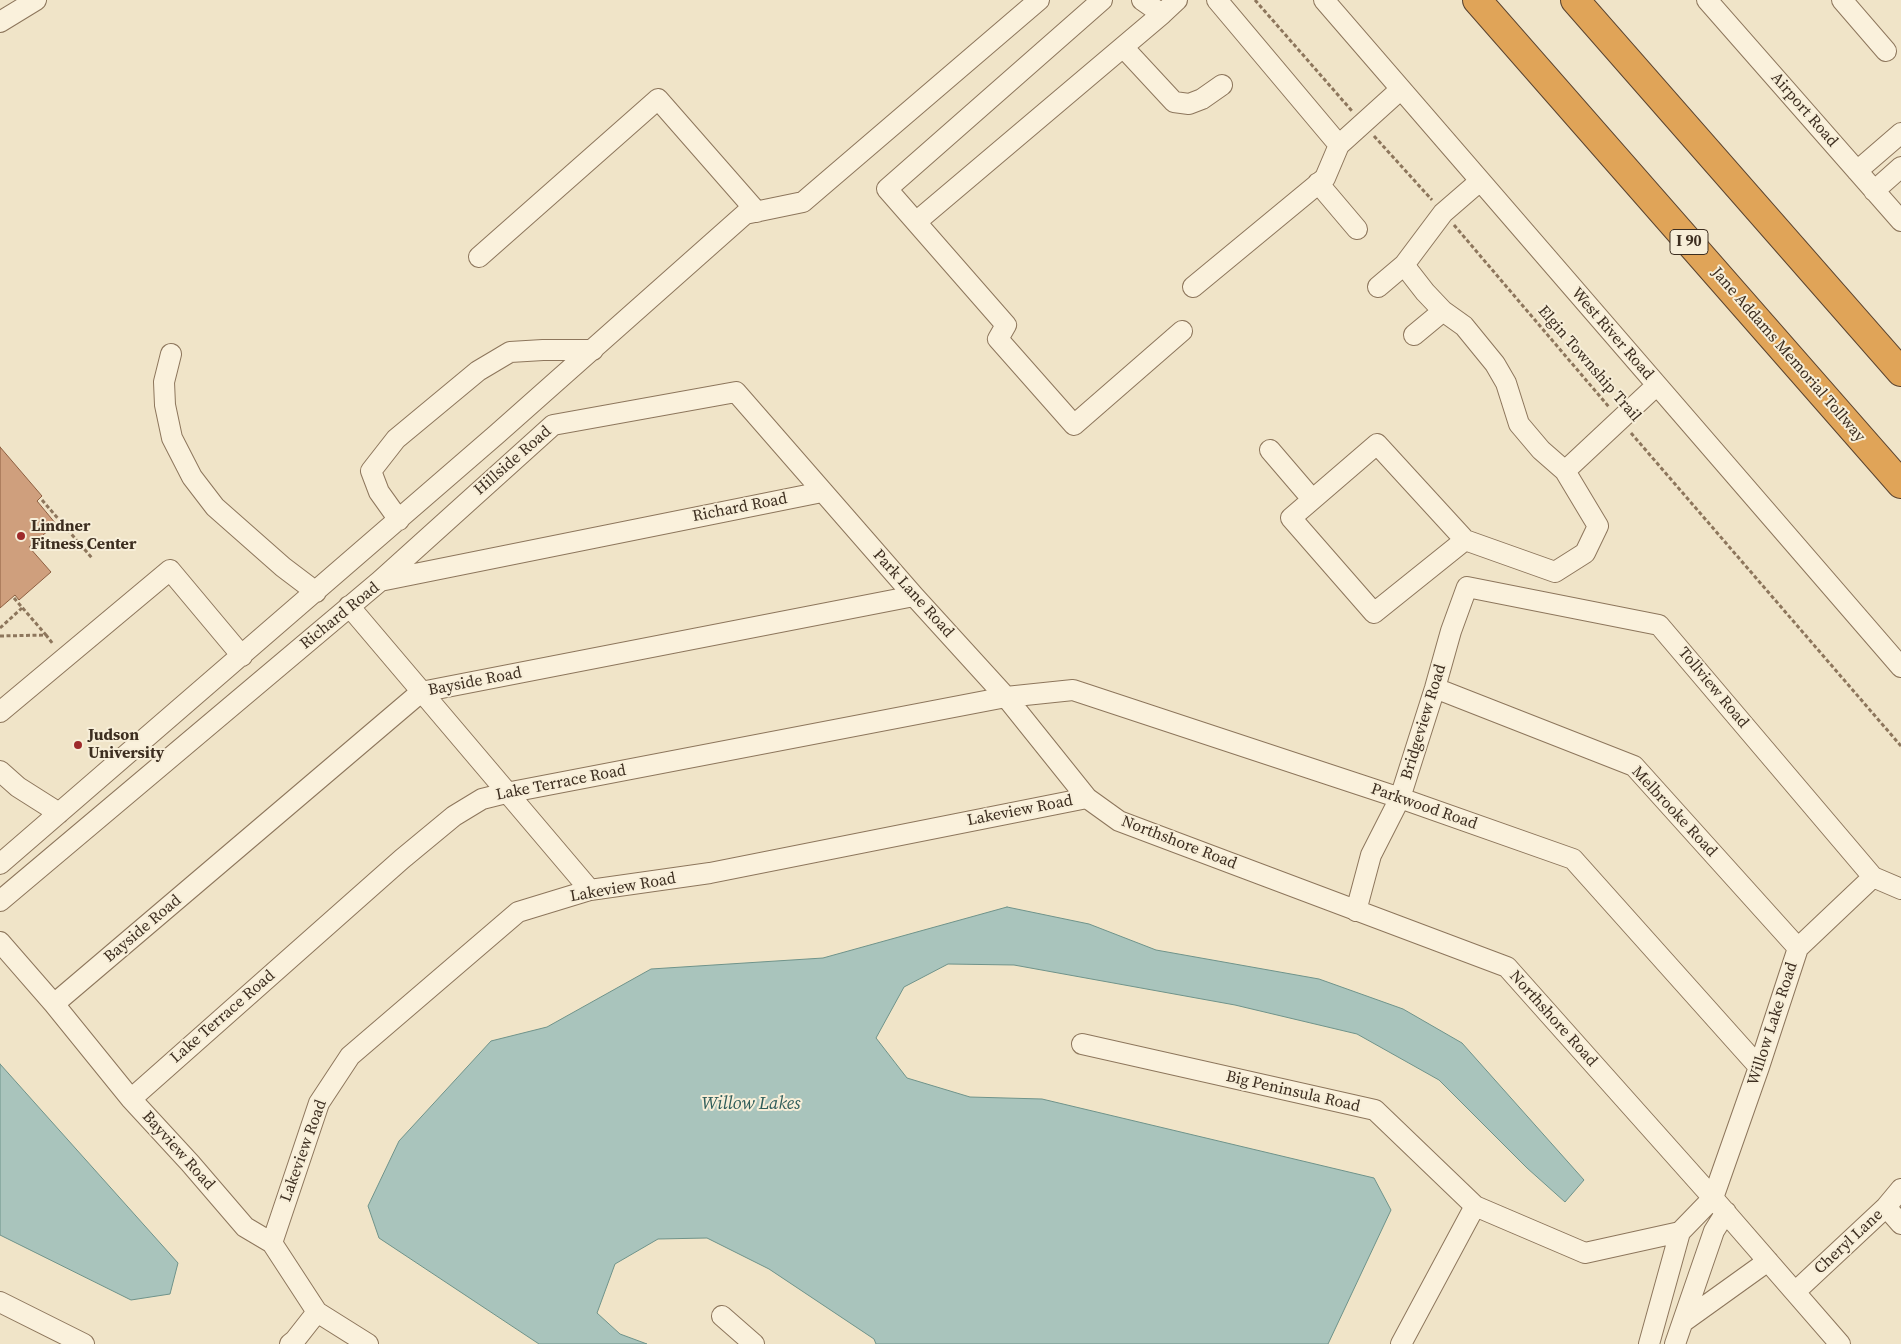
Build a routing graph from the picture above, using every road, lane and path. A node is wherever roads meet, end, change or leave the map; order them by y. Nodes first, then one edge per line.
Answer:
1 (36, 0) edge
2 (1039, 0) edge
3 (1102, 0) edge
4 (1142, 0) edge
5 (1177, 0) edge
6 (1217, 0) edge
7 (1255, 0) edge
8 (1324, 0) edge
9 (1477, 0) edge
10 (1576, 0) edge
11 (1707, 0) edge
12 (1842, 0) edge
13 (1162, 14) junction
14 (0, 22) edge
15 (1123, 47) junction
16 (1886, 51) dead end
17 (1222, 85) dead end
18 (1401, 89) junction
19 (1363, 124) junction
20 (1901, 133) edge
21 (1340, 145) junction
22 (1901, 167) edge
23 (1857, 170) junction
24 (1480, 181) junction
25 (1318, 183) junction
26 (1874, 190) junction
27 (757, 212) junction
28 (1443, 213) junction
29 (1901, 220) edge
30 (916, 222) junction
31 (1357, 230) dead end
32 (479, 257) dead end
33 (1404, 265) junction
34 (1193, 287) dead end
35 (1378, 287) dead end
36 (1443, 311) junction
37 (1182, 331) dead end
38 (1414, 335) dead end
39 (593, 350) junction
40 (171, 354) dead end
41 (1901, 372) edge
42 (1657, 385) junction
43 (736, 392) joint
44 (1620, 420) junction
45 (1270, 450) dead end
46 (1565, 470) junction
47 (1901, 484) edge
48 (822, 492) junction
49 (1312, 498) junction
50 (42, 500) dead end
51 (399, 520) junction
52 (1465, 540) junction
53 (92, 558) dead end
54 (380, 581) junction
55 (1467, 587) joint
56 (316, 592) junction
57 (914, 596) junction
58 (14, 598) dead end
59 (349, 606) junction
60 (22, 608) junction
61 (0, 628) edge
62 (46, 635) junction
63 (0, 636) edge
64 (242, 656) junction
65 (64, 658) junction
66 (1901, 667) edge
67 (1435, 688) junction
68 (421, 692) junction
69 (1006, 697) junction
70 (0, 712) edge
71 (1901, 746) edge
72 (0, 771) edge
73 (506, 793) junction
74 (1087, 798) junction
75 (1400, 798) junction
76 (59, 813) junction
77 (0, 864) edge
78 (1873, 877) junction
79 (1901, 889) edge
80 (590, 890) junction
81 (0, 902) edge
82 (1356, 911) junction
83 (0, 942) edge
84 (1798, 948) junction
85 (54, 1004) junction
86 (1082, 1044) dead end
87 (1759, 1068) junction
88 (131, 1099) junction
89 (1901, 1189) edge
90 (1720, 1205) junction
91 (1475, 1206) junction
92 (1886, 1207) junction
93 (1901, 1224) edge
94 (1680, 1232) junction
95 (272, 1243) junction
96 (1768, 1261) junction
97 (1795, 1292) junction
98 (0, 1302) edge
99 (317, 1312) junction
100 (722, 1316) dead end
101 (1683, 1322) junction
102 (84, 1344) edge
103 (290, 1344) edge
104 (368, 1344) edge
105 (754, 1344) edge
106 (1401, 1344) edge
107 (1649, 1344) edge
108 (1675, 1344) edge
109 (1840, 1344) edge

1 - 14 street
2 - 27 street
3 - 30 street
4 - 13 street
5 - 13 street
6 - 21 street
7 - 19 path, Elgin Township Trail
8 - 18 street, West River Road
9 - 47 highway, Jane Addams Memorial Tollway / I 90
10 - 41 highway
11 - 23 street, Airport Road
12 - 16 street
13 - 15 street
15 - 17 street
15 - 30 street
18 - 19 street
18 - 24 street, West River Road
19 - 21 street
19 - 28 path, Elgin Township Trail
20 - 23 street
21 - 25 street
22 - 26 street
23 - 26 street, Airport Road
24 - 28 street
24 - 42 street, West River Road
25 - 31 street
25 - 34 street
26 - 29 street, Airport Road
27 - 32 street
27 - 39 street
28 - 33 street
28 - 44 path, Elgin Township Trail
30 - 37 street
33 - 35 street
33 - 36 street
36 - 38 street
36 - 46 street
39 - 51 street
39 - 51 street
40 - 56 street
42 - 44 street
42 - 66 street, West River Road
43 - 48 street, Park Lane Road
43 - 54 street, Hillside Road
44 - 46 street
44 - 71 path, Elgin Township Trail
45 - 49 street
46 - 52 street
48 - 54 street, Richard Road
48 - 57 street, Park Lane Road
49 - 52 street
49 - 52 street
50 - 53 path
51 - 56 street
54 - 59 street, Richard Road
55 - 67 street, Bridgeview Road
55 - 78 street, Tollview Road
56 - 64 street
57 - 68 street, Bayside Road
57 - 69 street, Park Lane Road
58 - 60 path
59 - 68 street
59 - 81 street, Richard Road
60 - 61 path
60 - 62 path
62 - 63 path
62 - 65 path
64 - 65 street
64 - 76 street
65 - 70 street
67 - 75 street, Bridgeview Road
67 - 84 street, Melbrooke Road
68 - 73 street
68 - 85 street, Bayside Road
69 - 73 street, Lake Terrace Road
69 - 74 street, Park Lane Road
69 - 75 street, Parkwood Road
72 - 76 street
73 - 80 street
73 - 88 street, Lake Terrace Road
74 - 80 street, Lakeview Road
74 - 82 street, Northshore Road
75 - 82 street, Bridgeview Road
75 - 87 street, Parkwood Road
76 - 77 street
78 - 79 street, Tollview Road
78 - 84 street, Willow Lake Road
80 - 95 street, Lakeview Road
82 - 90 street, Northshore Road
83 - 85 street, Bayview Road
84 - 87 street, Willow Lake Road
85 - 88 street, Bayview Road
86 - 91 street, Big Peninsula Road
87 - 90 street, Willow Lake Road
88 - 95 street, Bayview Road
89 - 92 street, Cheryl Lane
90 - 94 street
90 - 96 street, Northshore Road
90 - 101 street, Willow Lake Road
91 - 94 street, Big Peninsula Road
91 - 106 street
92 - 93 street
92 - 97 street, Cheryl Lane
94 - 107 street
95 - 99 street, Bayview Road
96 - 97 street, Northshore Road
96 - 101 street
97 - 109 street, Northshore Road
98 - 102 street
99 - 103 street
99 - 104 street, Bayview Road
100 - 105 street
101 - 108 street, Willow Lake Road

